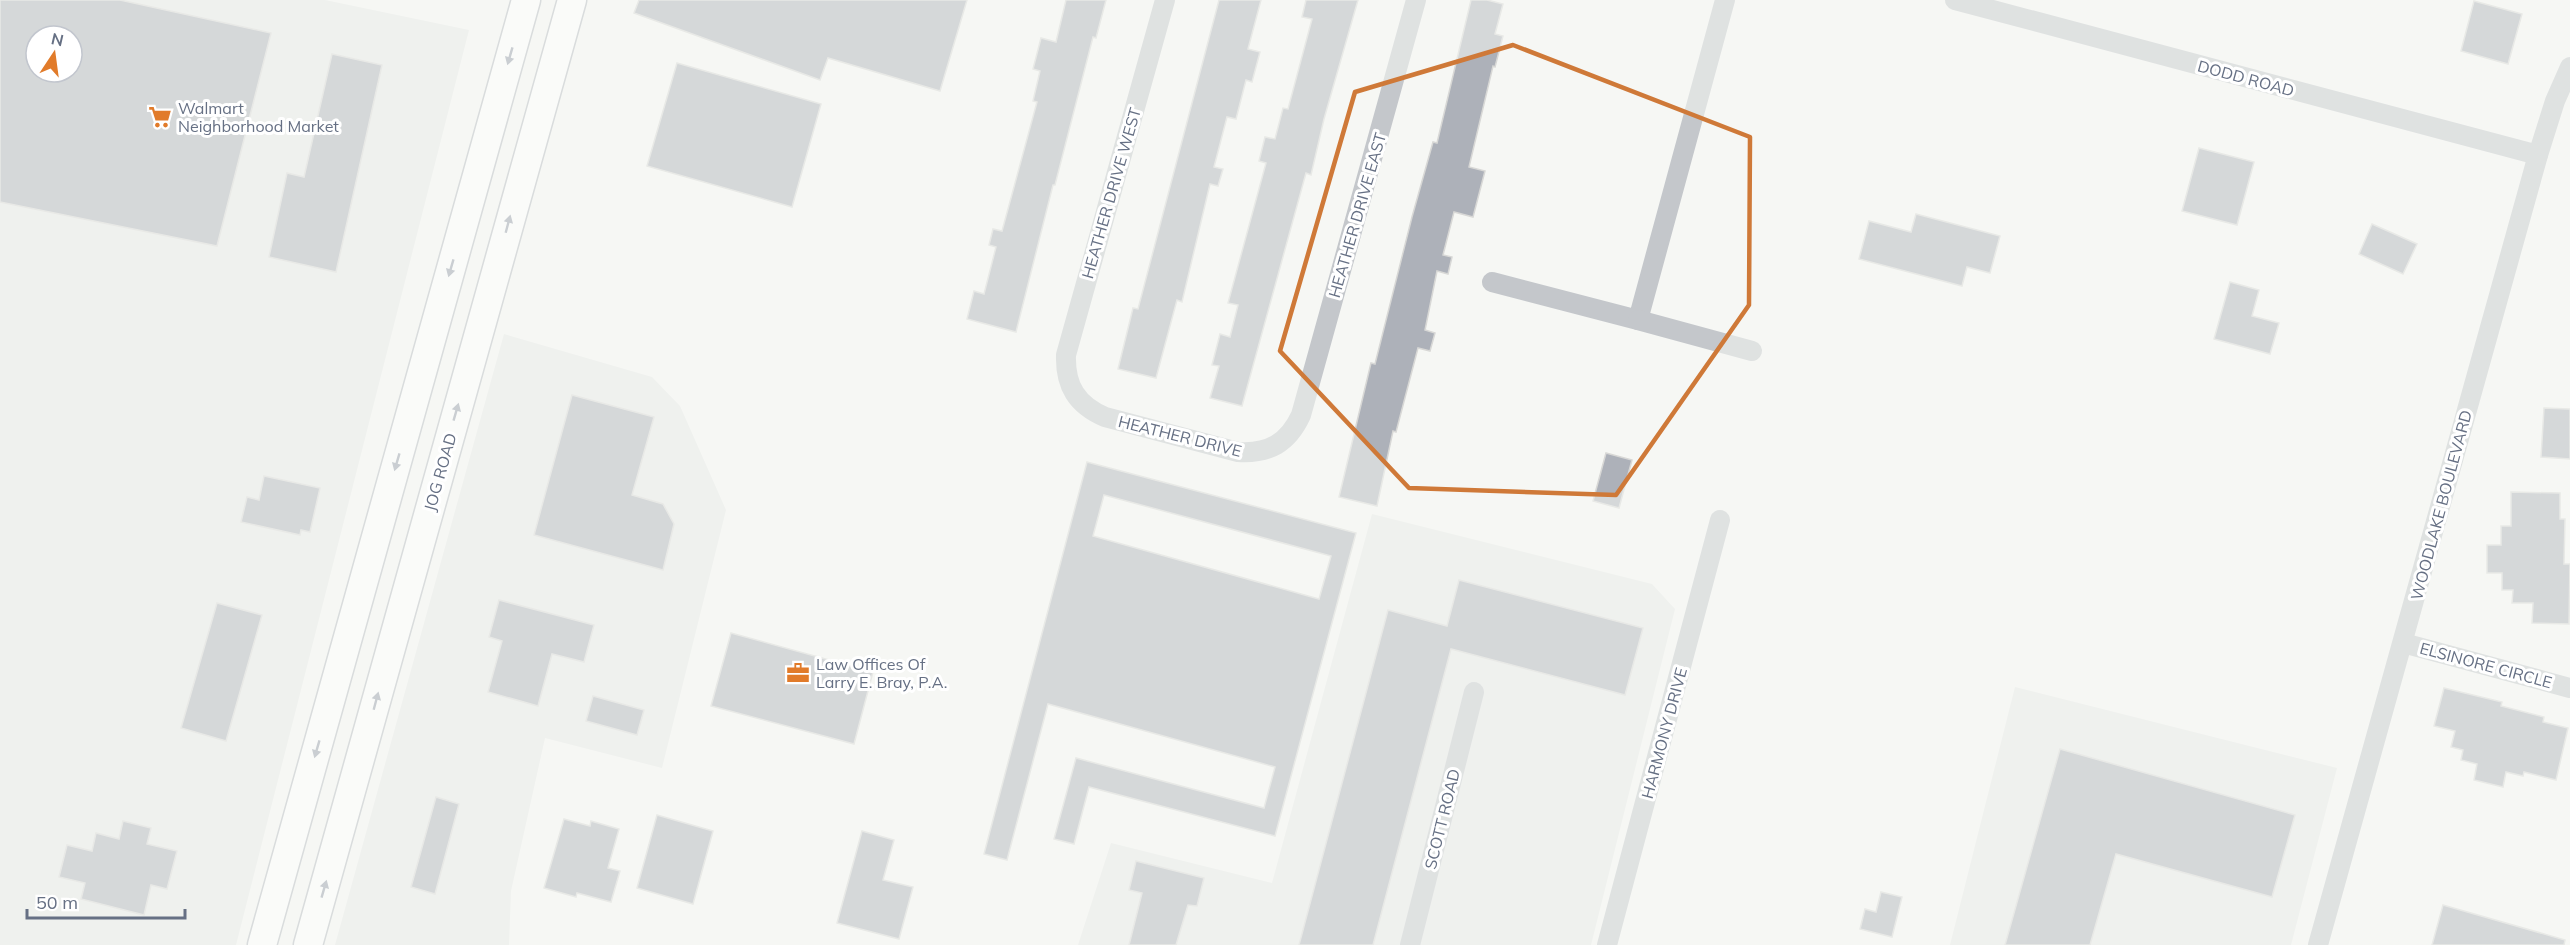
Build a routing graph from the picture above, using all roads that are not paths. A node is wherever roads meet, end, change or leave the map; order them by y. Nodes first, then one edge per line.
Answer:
1 (526, 0) edge
2 (573, 0) edge
3 (1165, 0) edge
4 (1416, 0) edge
5 (1725, 0) edge
6 (1955, 0) edge
7 (2570, 67) edge
8 (2538, 155) junction
9 (1492, 282) dead end
10 (1638, 320) junction
11 (1752, 351) dead end
12 (1070, 387) joint
13 (1294, 429) joint
14 (1720, 520) dead end
15 (2403, 643) junction
16 (2570, 688) edge
17 (1474, 692) dead end
18 (262, 945) edge
19 (308, 945) edge
20 (1410, 945) edge
21 (1607, 945) edge
22 (2318, 945) edge

1 -> 18 main road
19 -> 2 main road, JOG ROAD
3 - 12 street, HEATHER DRIVE WEST
4 - 13 street, HEATHER DRIVE EAST
5 - 10 street
6 - 8 street, DODD ROAD
7 - 8 street, WOODLAKE BOULEVARD
8 - 15 street, WOODLAKE BOULEVARD
9 - 10 street
10 - 11 street
12 - 13 street, HEATHER DRIVE
14 - 21 street, HARMONY DRIVE
15 - 16 street, ELSINORE CIRCLE
15 - 22 street, WOODLAKE BOULEVARD
17 - 20 street, SCOTT ROAD

